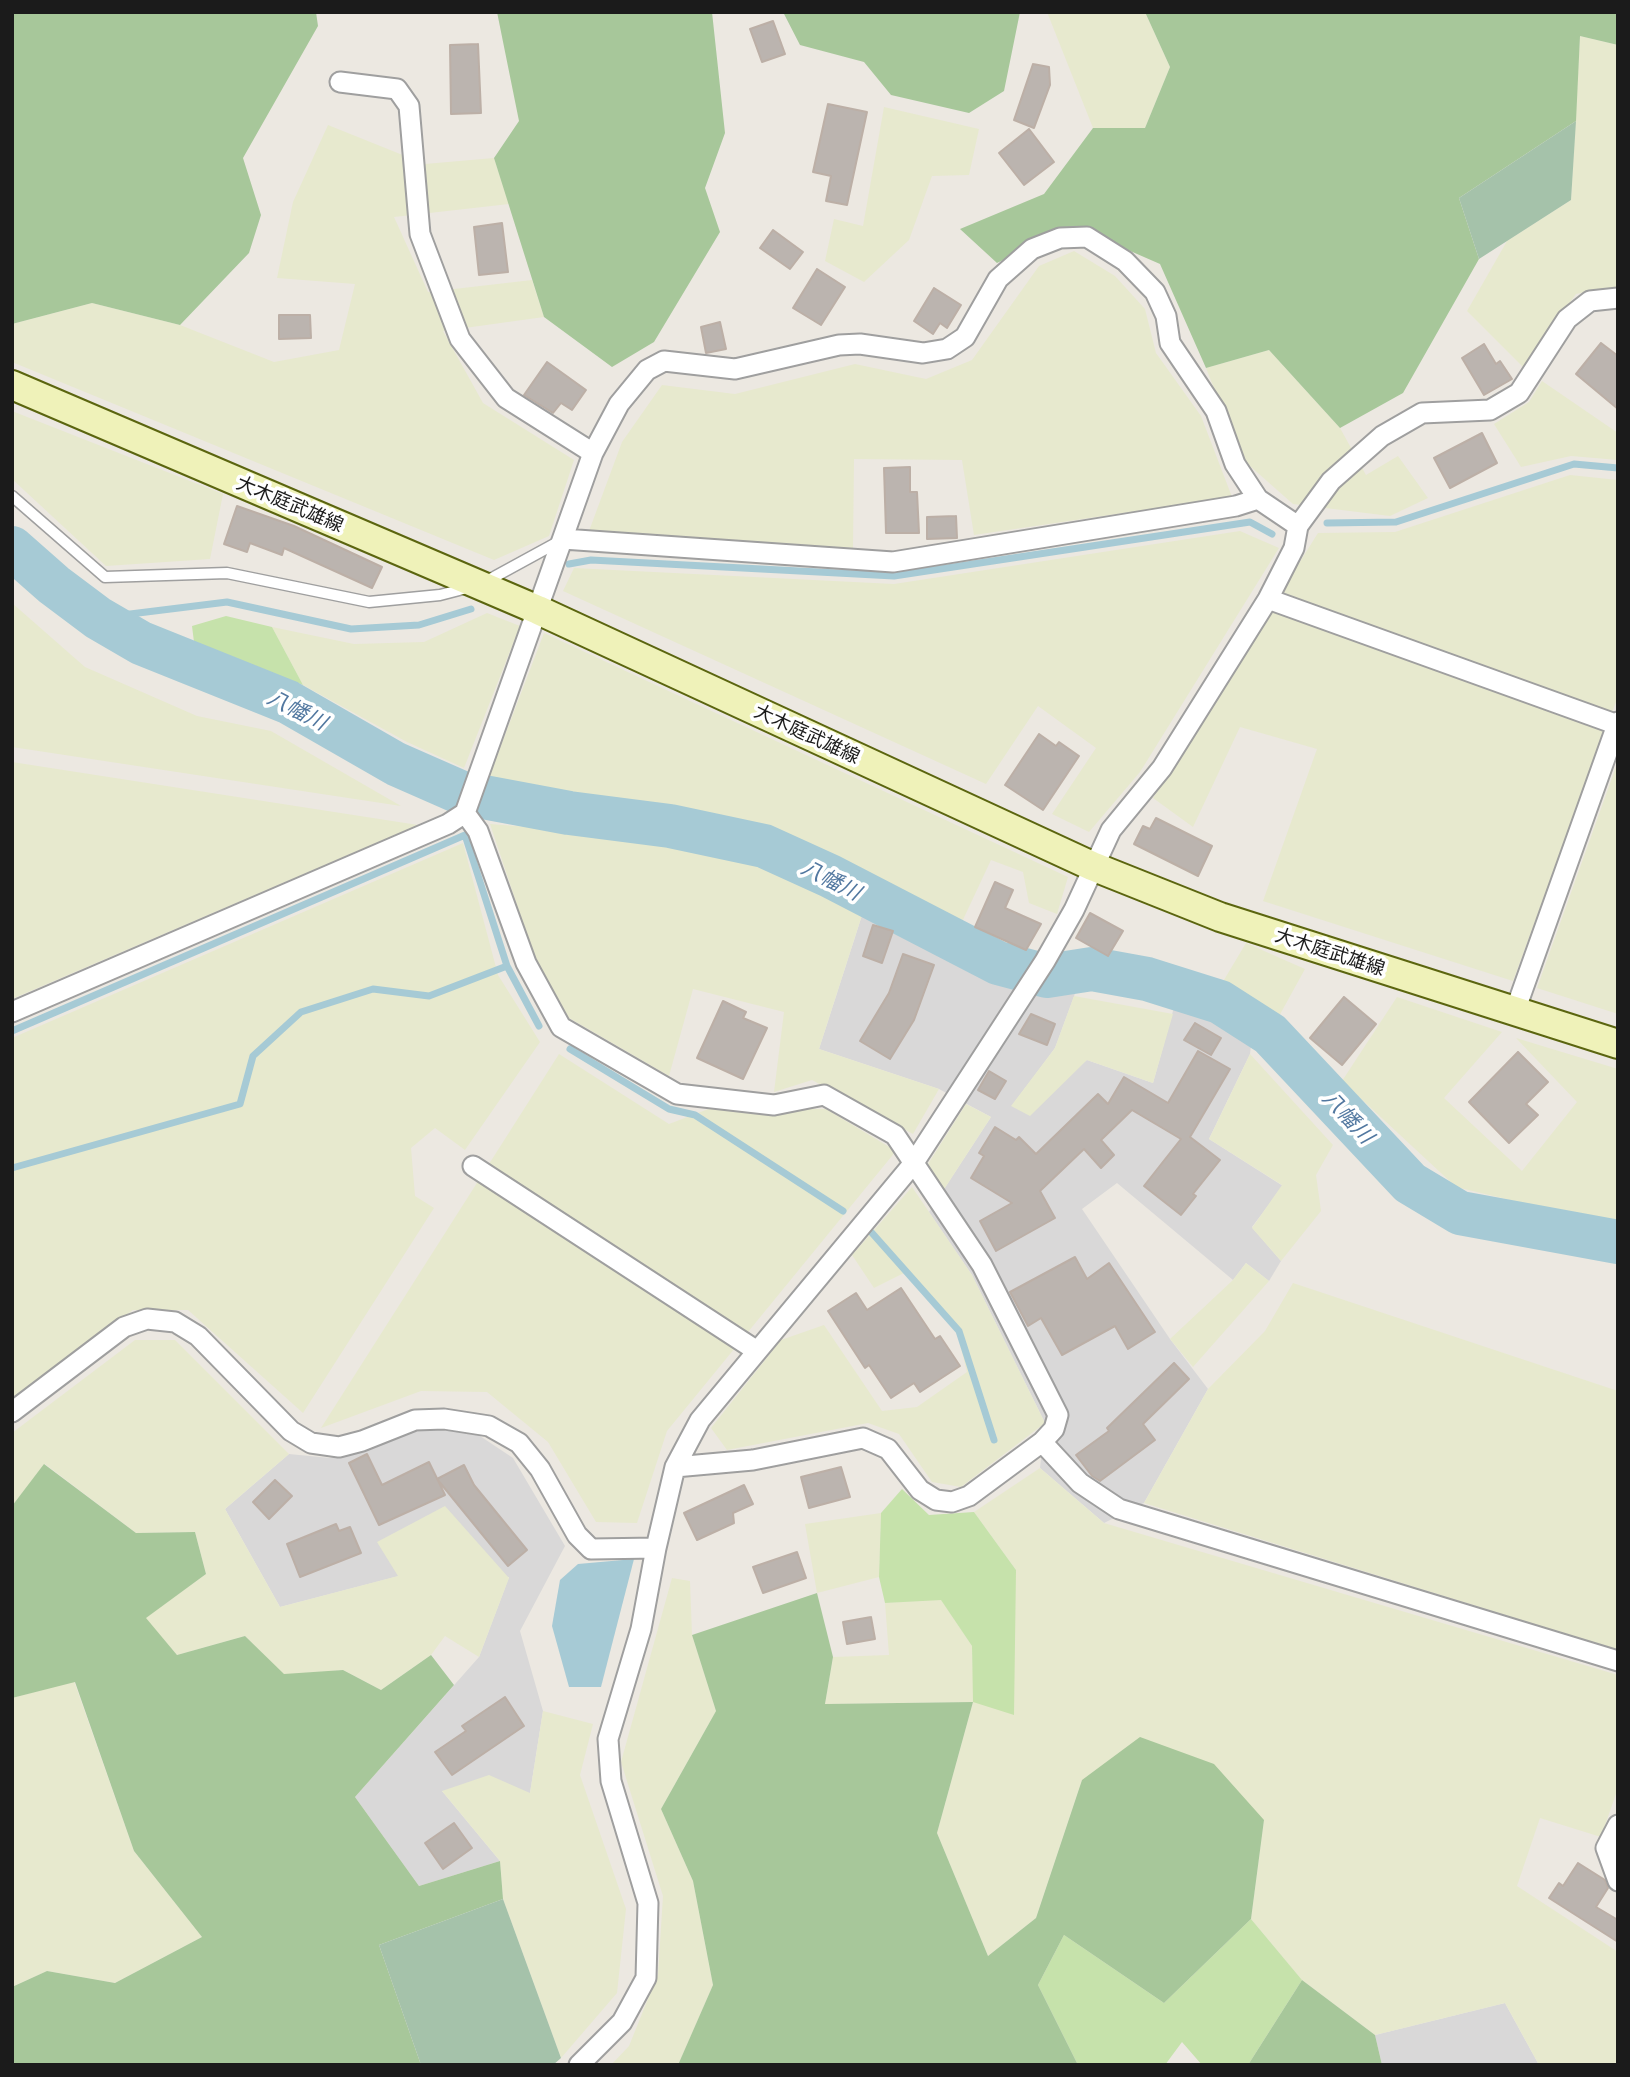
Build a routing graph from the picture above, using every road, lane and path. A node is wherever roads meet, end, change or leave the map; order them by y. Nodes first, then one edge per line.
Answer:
1 (340, 82) dead end
2 (1618, 298) edge
3 (12, 385) edge
4 (593, 453) junction
5 (12, 496) edge
6 (1258, 499) junction
7 (1298, 526) junction
8 (563, 539) junction
9 (480, 585) junction
10 (1268, 599) junction
11 (538, 610) junction
12 (1617, 724) edge
13 (465, 813) junction
14 (1092, 866) junction
15 (1514, 1011) junction
16 (12, 1012) edge
17 (1618, 1044) edge
18 (913, 1164) junction
19 (473, 1166) dead end
20 (757, 1351) junction
21 (12, 1412) edge
22 (1042, 1442) junction
23 (675, 1468) junction
24 (656, 1548) junction
25 (1618, 1661) edge
26 (1618, 1825) edge
27 (1618, 1881) edge
28 (579, 2065) edge

1 - 4 street
2 - 7 street
3 - 9 main road, 大木庭武雄線
4 - 6 street
4 - 8 street
5 - 9 lane
6 - 7 street
6 - 8 street
7 - 10 street
8 - 9 lane
8 - 11 street
9 - 11 main road, 大木庭武雄線
10 - 12 street
10 - 14 street
11 - 13 street
11 - 14 main road, 大木庭武雄線
12 - 15 street
13 - 16 street
13 - 18 street
14 - 15 main road, 大木庭武雄線
14 - 18 street
15 - 17 main road, 大木庭武雄線
18 - 20 street
18 - 22 street
19 - 20 street
20 - 23 street
21 - 24 street
22 - 23 street
22 - 25 street
23 - 24 street
24 - 28 street
26 - 27 street

